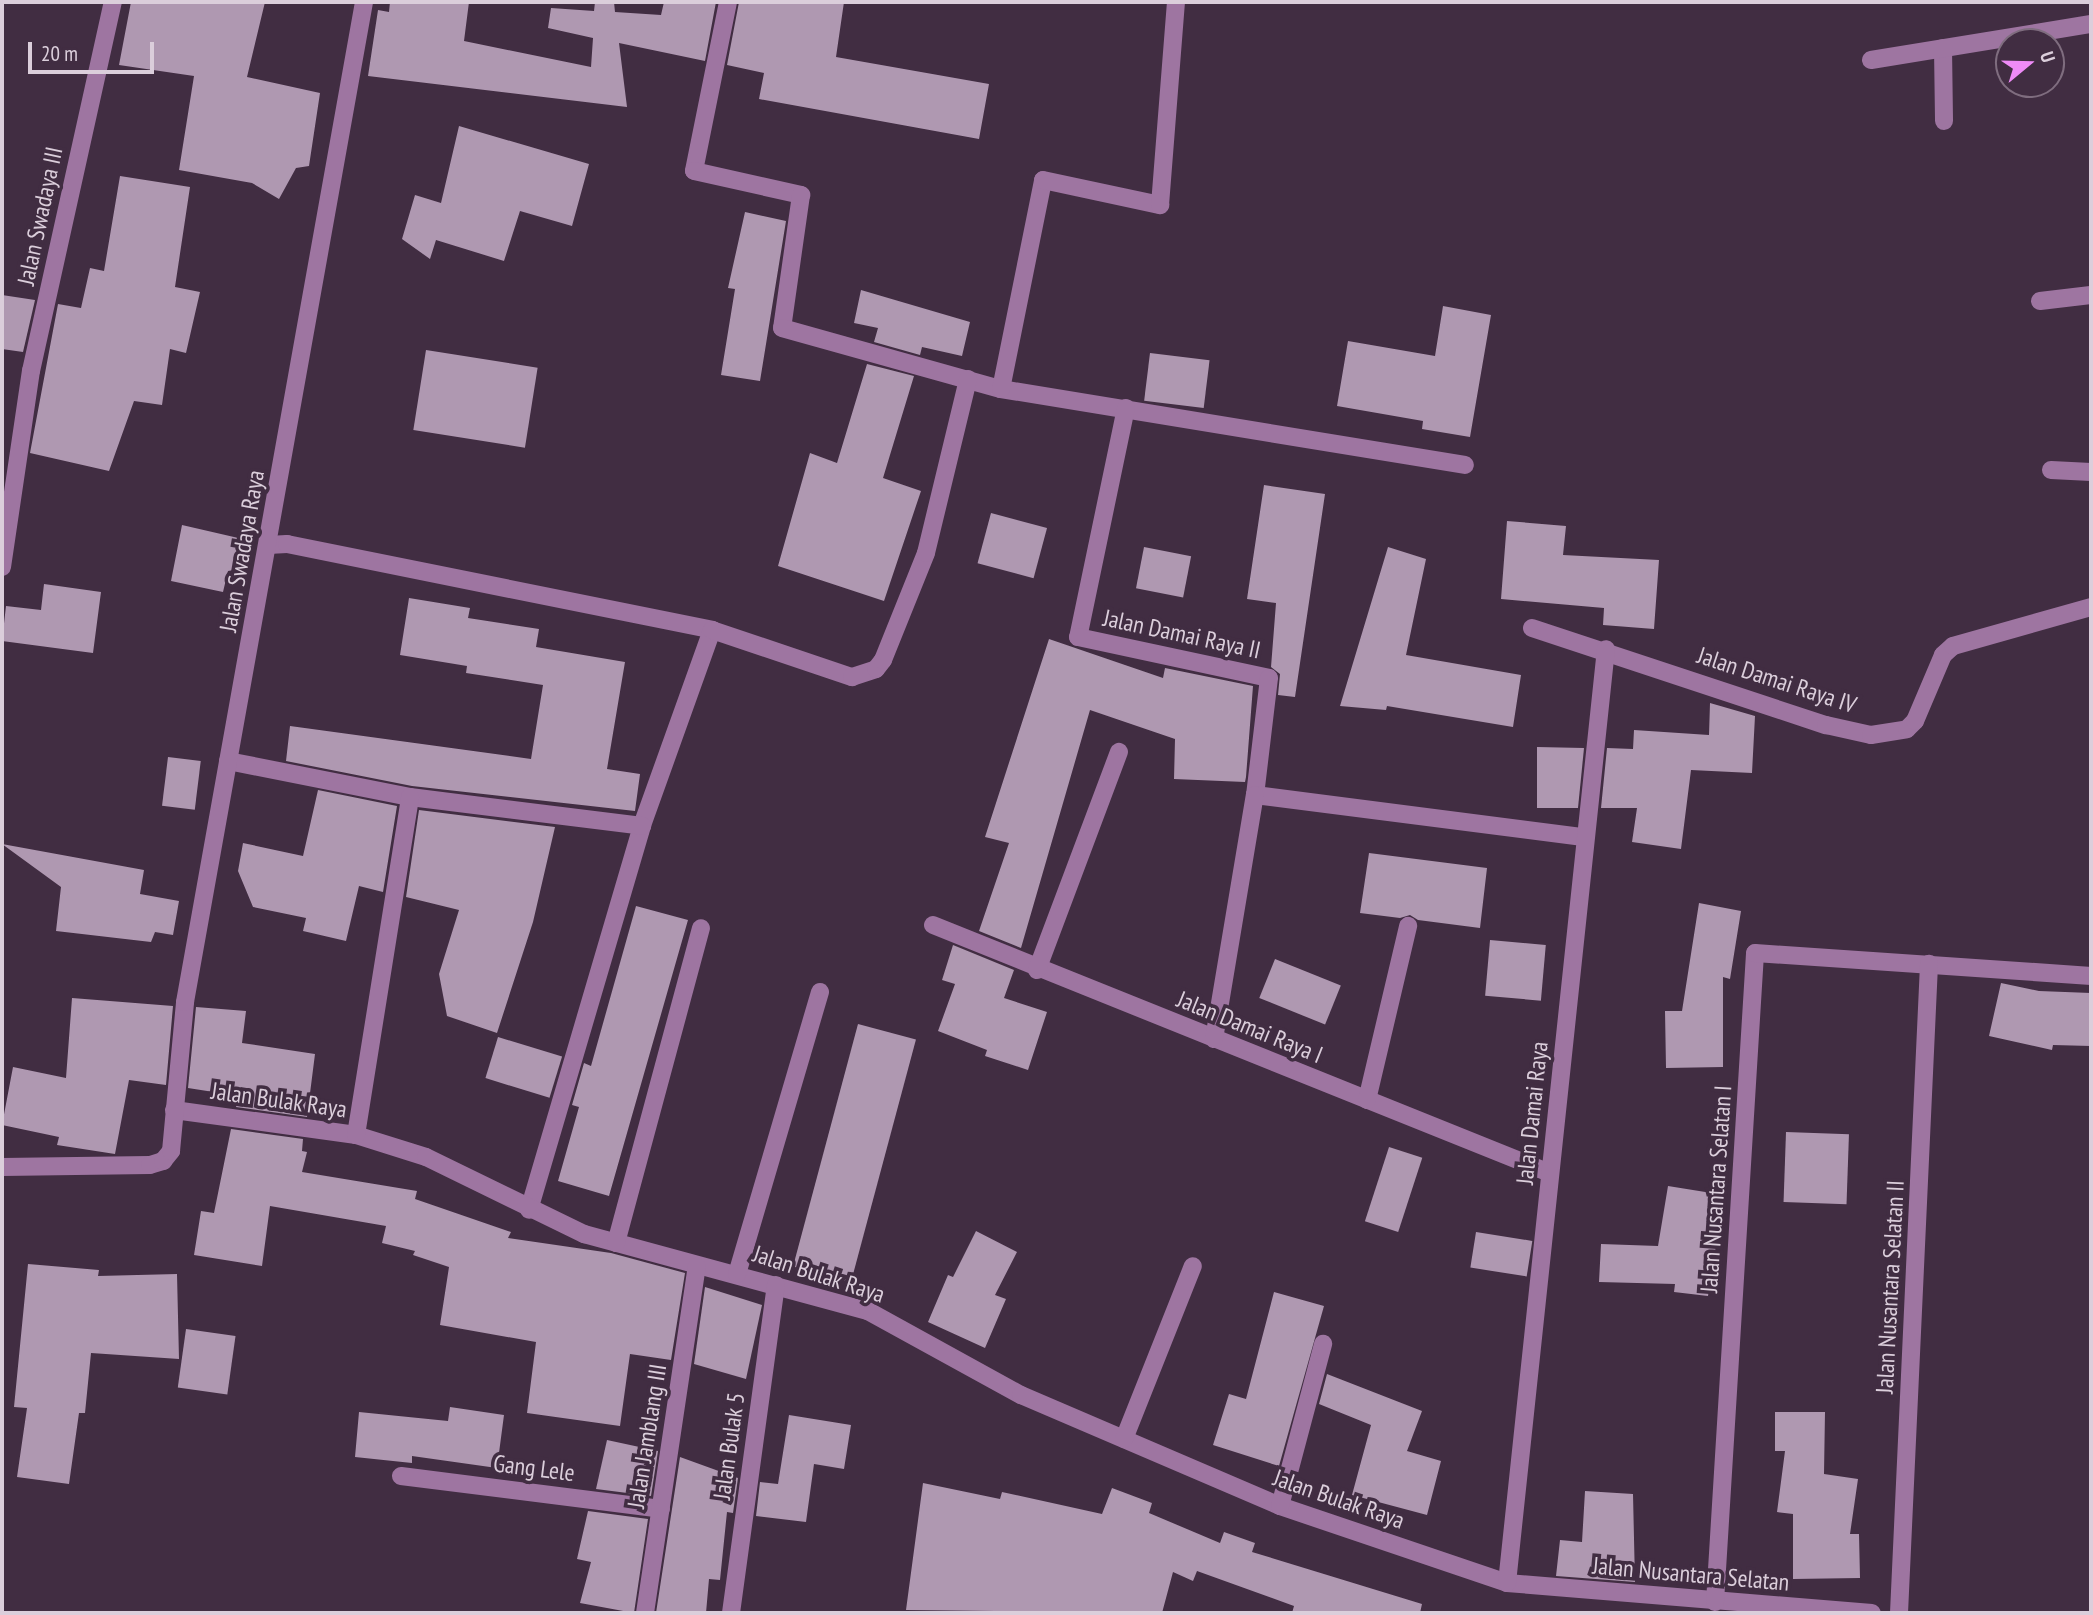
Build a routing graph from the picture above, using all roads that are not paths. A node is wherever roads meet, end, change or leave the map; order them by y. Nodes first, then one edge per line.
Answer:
1 (113, 2) edge
2 (364, 2) edge
3 (728, 2) edge
4 (1176, 2) edge
5 (2091, 24) edge
6 (1943, 48) junction
7 (1871, 60) dead end
8 (1944, 121) dead end
9 (2091, 295) edge
10 (2040, 301) dead end
11 (968, 379) junction
12 (1001, 389) junction
13 (1126, 408) junction
14 (1465, 465) dead end
15 (2051, 470) dead end
16 (2091, 472) edge
17 (268, 545) junction
18 (2, 567) edge
19 (2091, 607) edge
20 (1532, 628) dead end
21 (712, 629) junction
22 (1606, 649) junction
23 (1119, 752) dead end
24 (228, 761) junction
25 (1255, 795) junction
26 (410, 797) junction
27 (642, 826) junction
28 (1585, 837) junction
29 (933, 925) dead end
30 (1408, 926) dead end
31 (701, 928) dead end
32 (1929, 964) junction
33 (1037, 970) junction
34 (2091, 976) edge
35 (820, 992) dead end
36 (1214, 1039) junction
37 (1367, 1100) junction
38 (174, 1110) junction
39 (356, 1135) junction
40 (2, 1167) edge
41 (1550, 1173) junction
42 (529, 1210) junction
43 (616, 1243) junction
44 (1193, 1266) dead end
45 (697, 1267) junction
46 (737, 1274) junction
47 (776, 1285) junction
48 (1323, 1344) dead end
49 (1124, 1439) junction
50 (401, 1476) dead end
51 (1280, 1506) junction
52 (661, 1509) junction
53 (1507, 1583) junction
54 (1715, 1602) junction
55 (645, 1613) edge
56 (731, 1613) edge
57 (1872, 1613) edge
58 (1899, 1613) edge

1 - 18 street, Jalan Swadaya III
2 - 17 street, Jalan Swadaya Raya
3 - 11 street
4 - 12 street
5 - 6 street
6 - 7 street
6 - 8 street
9 - 10 street
11 - 12 street
11 - 21 street
12 - 13 street
13 - 14 street
13 - 25 street, Jalan Damai Raya II
15 - 16 street
17 - 21 street
17 - 24 street, Jalan Swadaya Raya
19 - 22 street, Jalan Damai Raya IV
20 - 22 street, Jalan Damai Raya IV
21 - 27 street
22 - 28 street, Jalan Damai Raya
23 - 33 street
24 - 26 street
24 - 38 street, Jalan Swadaya Raya
25 - 28 street
25 - 36 street
26 - 27 street
26 - 39 street
27 - 42 street
28 - 41 street, Jalan Damai Raya
29 - 33 street, Jalan Damai Raya I
30 - 37 street
31 - 43 street
32 - 34 street
32 - 54 street, Jalan Nusantara Selatan I
32 - 58 street, Jalan Nusantara Selatan II
33 - 36 street, Jalan Damai Raya I
35 - 46 street
36 - 37 street, Jalan Damai Raya I
37 - 41 street, Jalan Damai Raya I
38 - 39 street, Jalan Bulak Raya
38 - 40 street, Jalan Swadaya Raya
39 - 42 street, Jalan Bulak Raya
41 - 53 street, Jalan Damai Raya
42 - 43 street, Jalan Bulak Raya
43 - 45 street, Jalan Bulak Raya
44 - 49 street
45 - 46 street, Jalan Bulak Raya
45 - 52 street, Jalan Jamblang III
46 - 47 street, Jalan Bulak Raya
47 - 49 street, Jalan Bulak Raya
47 - 56 street, Jalan Bulak 5
48 - 51 street
49 - 51 street, Jalan Bulak Raya
50 - 52 street, Gang Lele
51 - 53 street, Jalan Bulak Raya
52 - 55 street, Jalan Jamblang III
53 - 54 street, Jalan Nusantara Selatan
54 - 57 street, Jalan Nusantara Selatan

